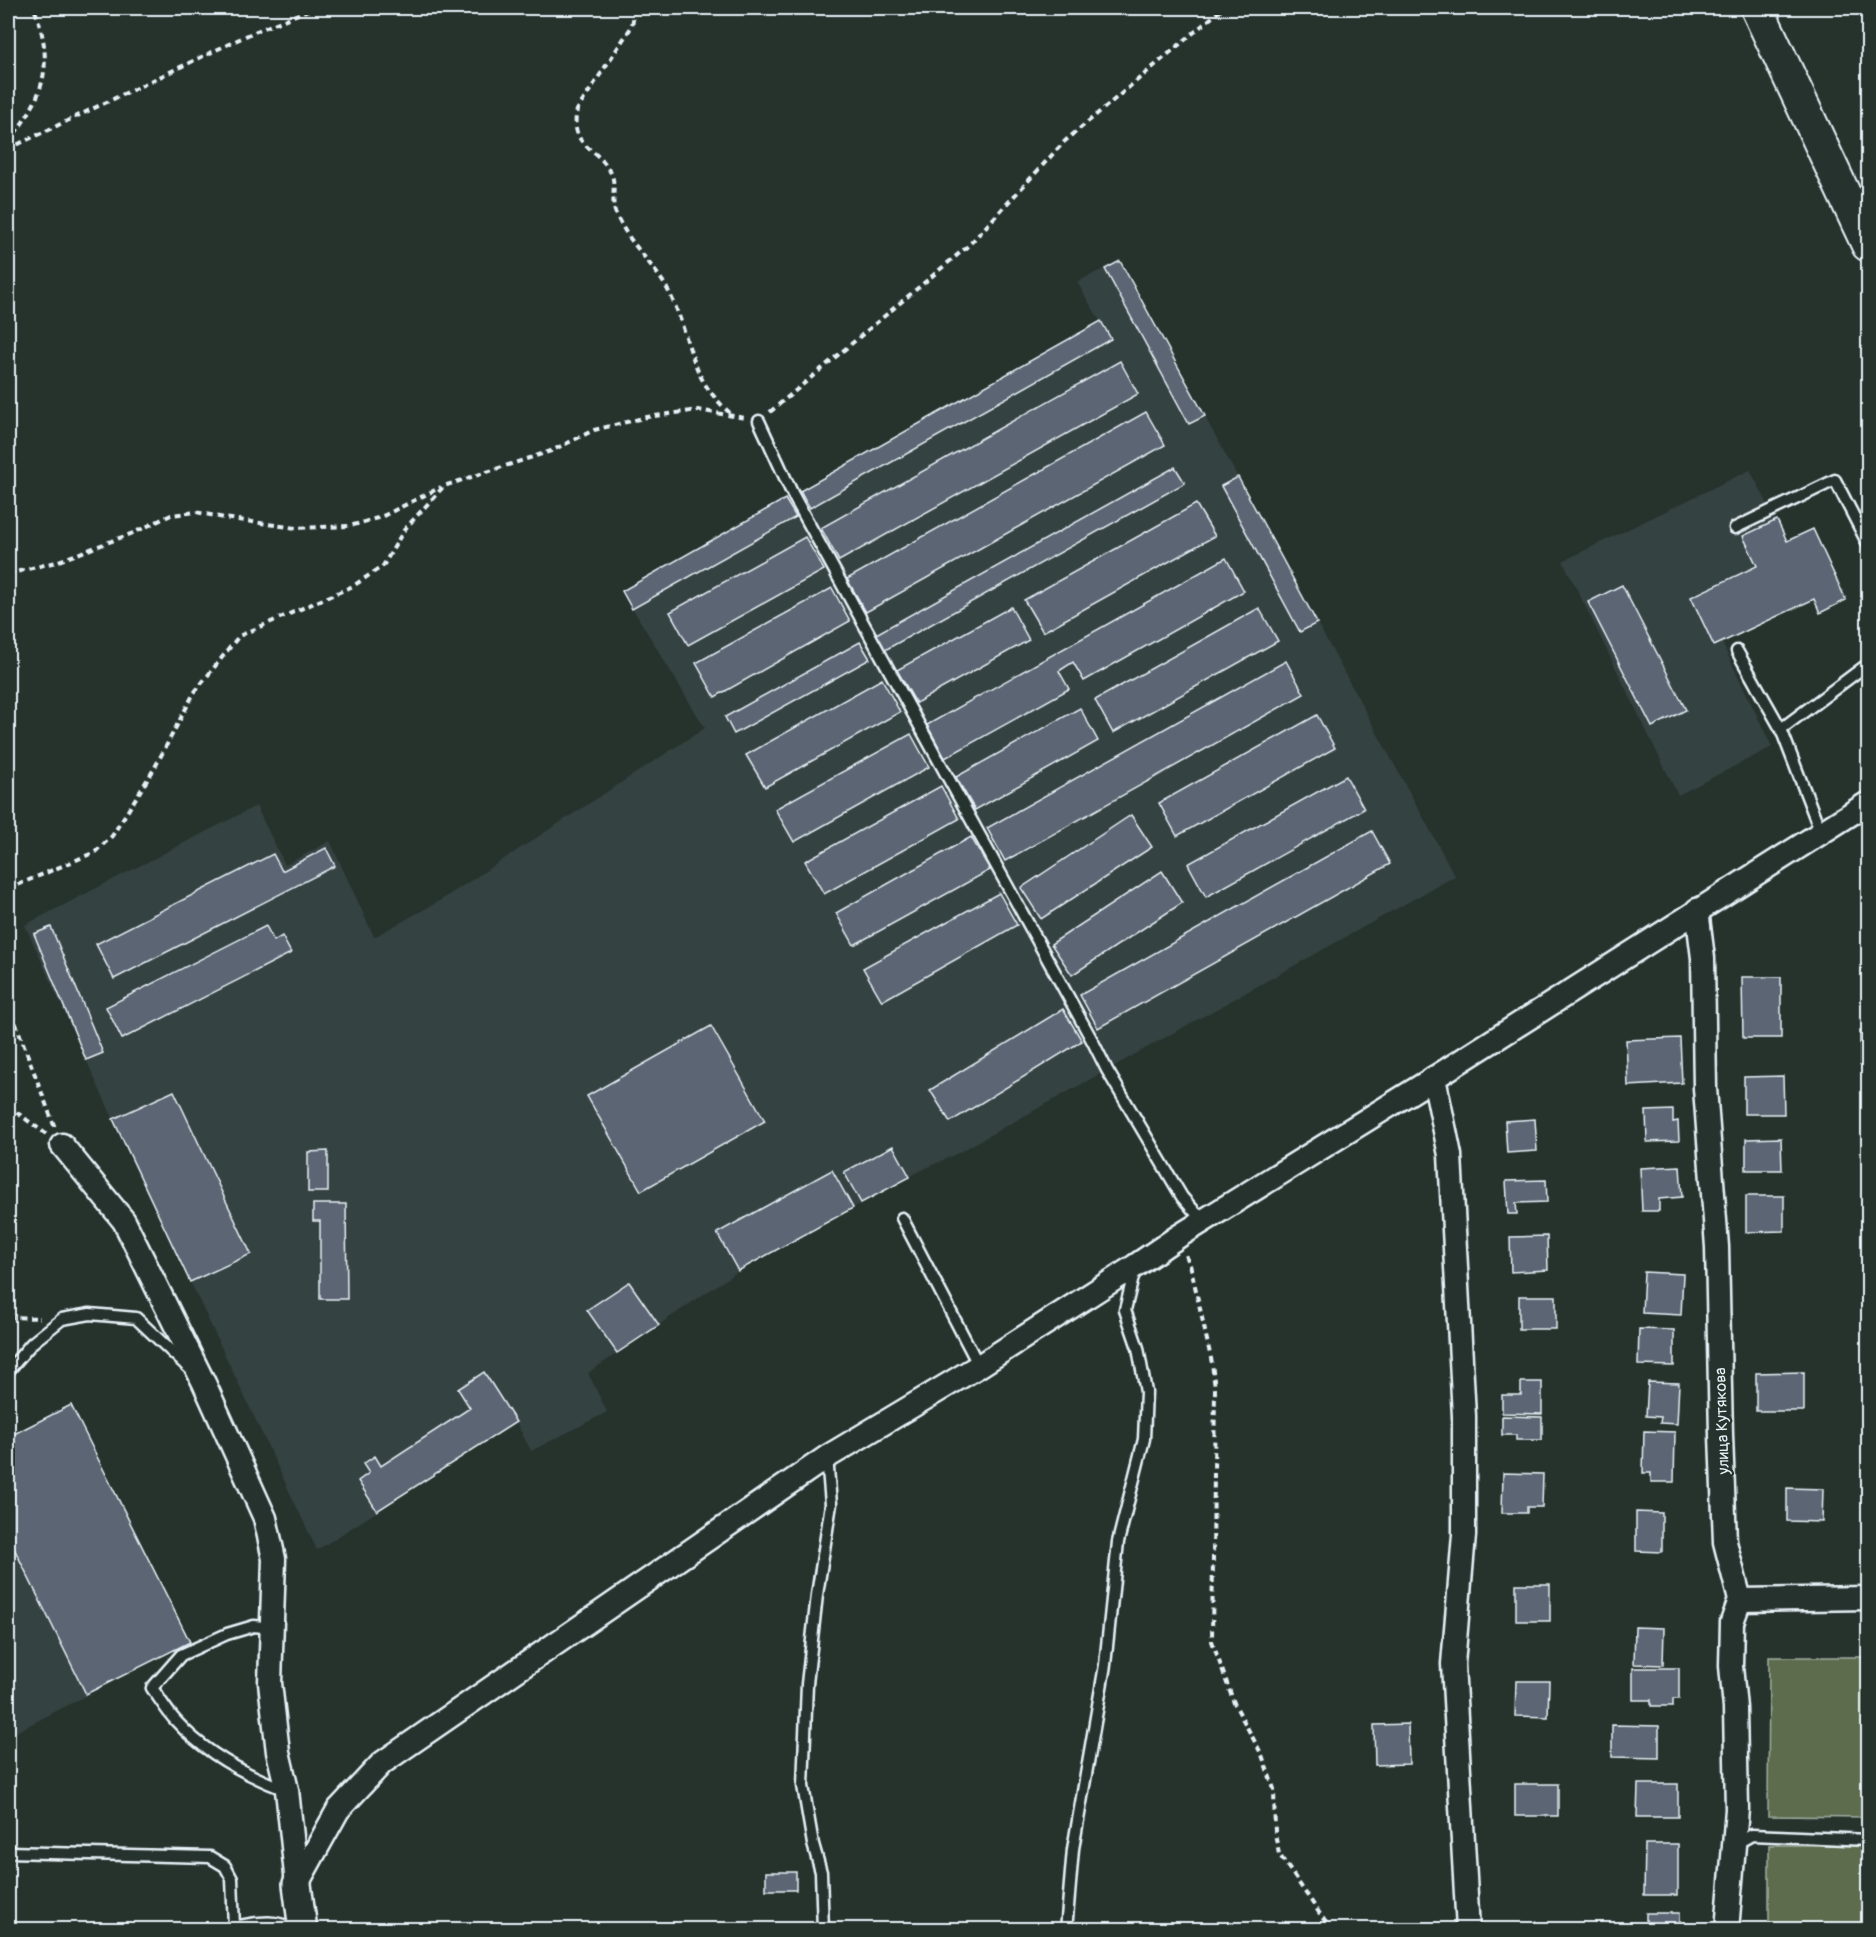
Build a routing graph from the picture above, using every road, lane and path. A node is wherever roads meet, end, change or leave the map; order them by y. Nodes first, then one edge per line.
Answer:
1 (34, 8) edge
2 (313, 8) edge
3 (635, 8) edge
4 (1223, 8) edge
5 (1757, 8) edge
6 (8, 142) edge
7 (8, 149) edge
8 (1869, 245) edge
9 (731, 415) junction
10 (759, 421) junction
11 (444, 486) junction
12 (1735, 528) dead end
13 (1869, 544) edge
14 (8, 574) edge
15 (1737, 651) dead end
16 (1869, 664) edge
17 (1781, 729) junction
18 (1869, 803) edge
19 (1821, 834) junction
20 (8, 889) edge
21 (1697, 910) junction
22 (8, 1003) edge
23 (1434, 1078) junction
24 (8, 1106) edge
25 (62, 1145) junction
26 (902, 1218) dead end
27 (1203, 1221) junction
28 (1179, 1236) junction
29 (1136, 1266) junction
30 (8, 1317) edge
31 (62, 1319) junction
32 (979, 1366) junction
33 (8, 1371) edge
34 (204, 1383) junction
35 (827, 1457) junction
36 (1869, 1598) edge
37 (1740, 1600) junction
38 (272, 1628) junction
39 (287, 1790) junction
40 (1869, 1840) edge
41 (1734, 1845) junction
42 (8, 1852) edge
43 (297, 1884) junction
44 (234, 1928) edge
45 (292, 1929) edge
46 (303, 1929) edge
47 (824, 1929) edge
48 (1066, 1929) edge
49 (1331, 1929) edge
50 (1468, 1929) edge
51 (1727, 1929) edge

1 - 6 path
2 - 7 path
3 - 9 path
4 - 10 path
5 - 8 main road
9 - 10 path
9 - 11 path
10 - 27 lane
11 - 14 path
11 - 20 path
12 - 13 lane
15 - 17 lane
16 - 17 lane
17 - 19 lane
18 - 19 street
19 - 21 street
21 - 23 street
21 - 37 street, улица Кутякова
22 - 25 path
23 - 27 street
23 - 50 street
24 - 25 path
25 - 34 street
26 - 32 lane
27 - 28 street
28 - 29 street
28 - 49 path
29 - 32 street
29 - 48 lane
30 - 31 path
31 - 33 lane
31 - 34 lane
32 - 35 street
34 - 38 street
35 - 43 street
35 - 47 lane
36 - 37 street
37 - 41 street
38 - 39 street
38 - 39 lane
39 - 43 street
40 - 41 lane
41 - 51 street
42 - 44 lane
43 - 46 street
44 - 45 lane

